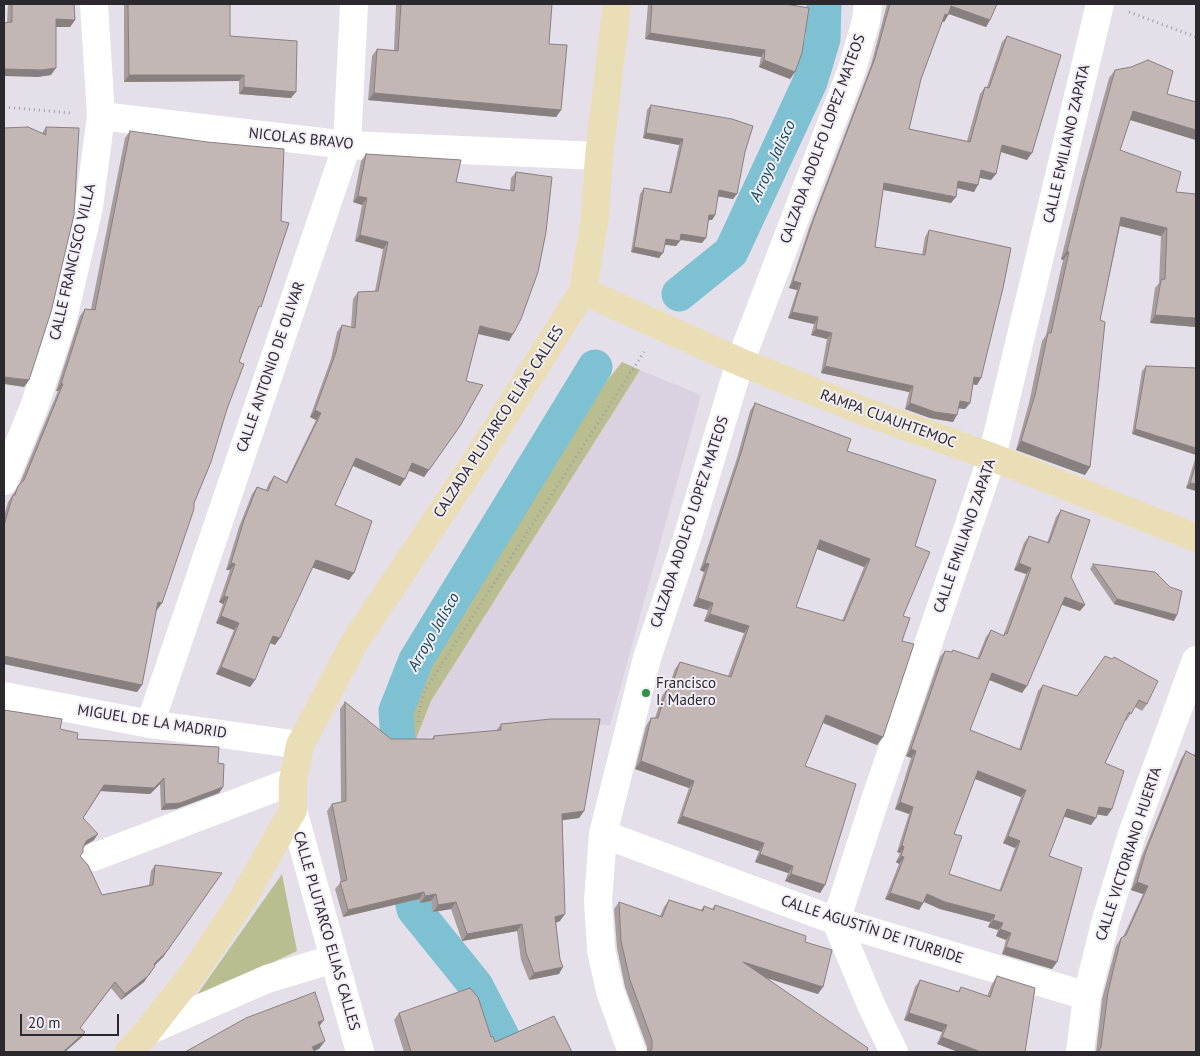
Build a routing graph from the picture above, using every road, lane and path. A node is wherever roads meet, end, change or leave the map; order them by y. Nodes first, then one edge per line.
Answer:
1 (94, 4) edge
2 (354, 4) edge
3 (617, 4) edge
4 (868, 4) edge
5 (1100, 4) edge
6 (1126, 10) dead end
7 (1196, 37) edge
8 (4, 107) edge
9 (101, 116) junction
10 (346, 145) junction
11 (599, 156) junction
12 (583, 291) junction
13 (661, 326) junction
14 (740, 362) junction
15 (992, 457) junction
16 (4, 481) edge
17 (1196, 538) edge
18 (1196, 660) edge
19 (4, 696) edge
20 (418, 722) dead end
21 (150, 724) junction
22 (300, 745) junction
23 (293, 781) junction
24 (293, 810) junction
25 (603, 834) junction
26 (94, 858) dead end
27 (836, 922) junction
28 (333, 960) junction
29 (1086, 996) junction
30 (148, 1031) junction
31 (129, 1052) edge
32 (360, 1052) edge
33 (632, 1052) edge
34 (894, 1052) edge
35 (1080, 1052) edge

1 - 9 street, CALLE FRANCISCO VILLA
2 - 10 street, CALLE ANTONIO DE OLIVAR
3 - 11 main road, CALZADA PLUTARCO ELÍAS CALLES
4 - 14 street, CALZADA ADOLFO LOPEZ MATEOS
5 - 15 street, CALLE EMILIANO ZAPATA
6 - 7 path
8 - 9 path
9 - 10 street, NICOLAS BRAVO
9 - 16 street, CALLE FRANCISCO VILLA
10 - 11 street, NICOLAS BRAVO
10 - 21 street, CALLE ANTONIO DE OLIVAR
11 - 12 main road, CALZADA PLUTARCO ELÍAS CALLES
12 - 13 main road, RAMPA CUAUHTEMOC
12 - 22 main road, CALZADA PLUTARCO ELÍAS CALLES
13 - 14 main road, RAMPA CUAUHTEMOC
13 - 20 path
14 - 15 main road, RAMPA CUAUHTEMOC
14 - 25 street, CALZADA ADOLFO LOPEZ MATEOS
15 - 17 main road, RAMPA CUAUHTEMOC
15 - 27 street, CALLE EMILIANO ZAPATA
18 - 29 street, CALLE VICTORIANO HUERTA
19 - 21 street, MIGUEL DE LA MADRID
21 - 22 street, MIGUEL DE LA MADRID
22 - 23 main road, CALZADA PLUTARCO ELÍAS CALLES
23 - 24 main road, CALZADA PLUTARCO ELÍAS CALLES
23 - 26 street
24 - 28 street, CALLE PLUTARCO ELIAS CALLES
24 - 30 main road
25 - 27 street, CALLE AGUSTÍN DE ITURBIDE
25 - 33 street, CALZADA ADOLFO LOPEZ MATEOS
27 - 29 street, CALLE AGUSTÍN DE ITURBIDE
27 - 34 street
28 - 30 street
28 - 32 street, CALLE PLUTARCO ELIAS CALLES
29 - 35 street, CALLE VICTORIANO HUERTA
30 - 31 main road

